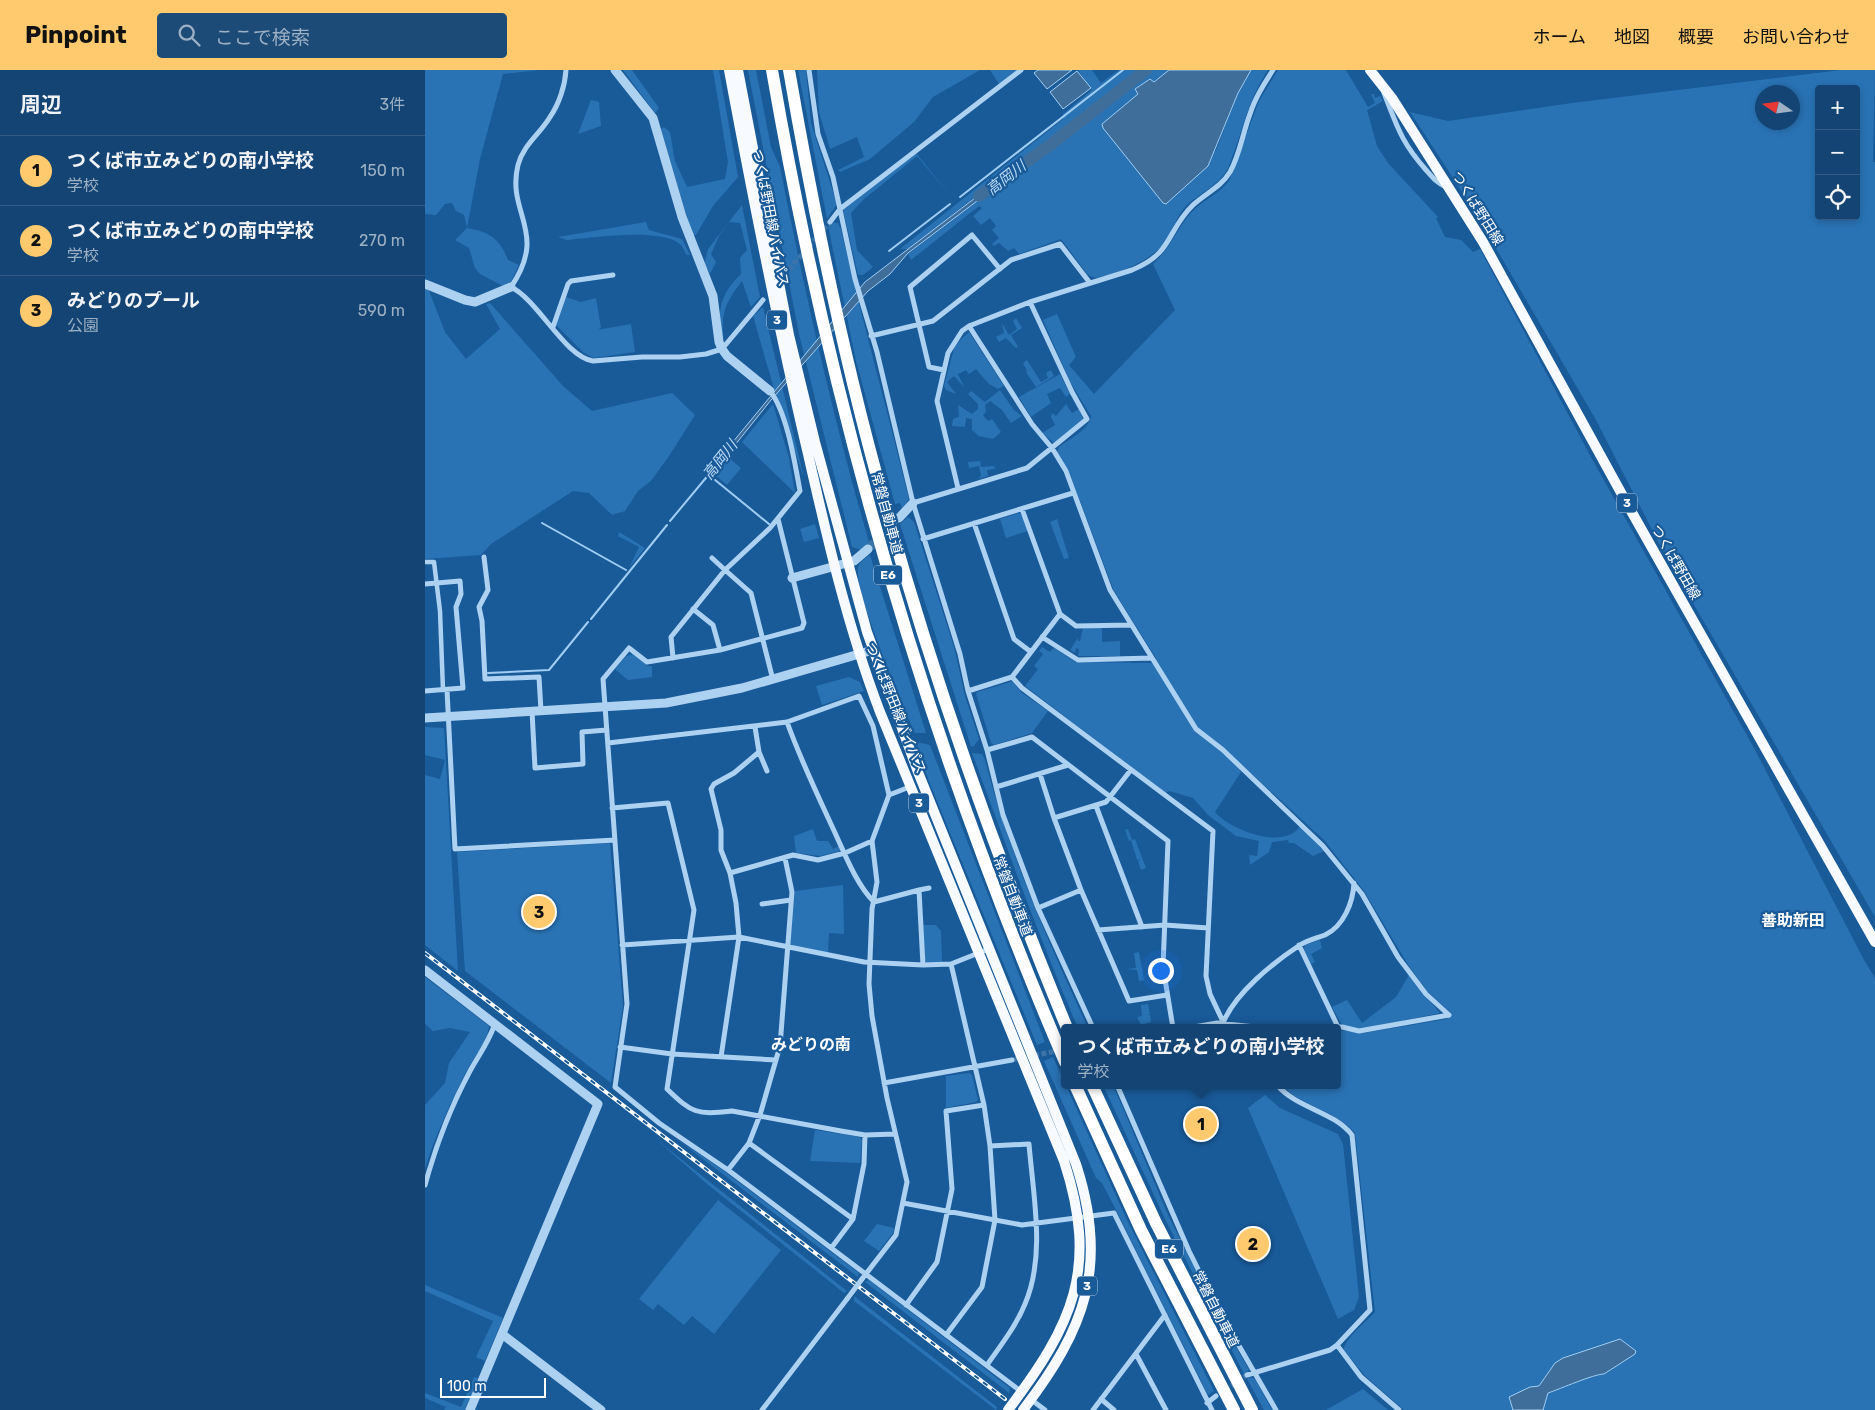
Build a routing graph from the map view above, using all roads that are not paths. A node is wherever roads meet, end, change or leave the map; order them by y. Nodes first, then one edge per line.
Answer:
1 (566, 70) edge
2 (615, 70) edge
3 (729, 70) edge
4 (738, 70) edge
5 (773, 70) edge
6 (789, 70) edge
7 (809, 70) edge
8 (1021, 70) edge
9 (1273, 70) edge
10 (1370, 70) edge
11 (840, 209) junction
12 (829, 222) tunnel mouth
13 (999, 269) junction
14 (613, 275) dead end
15 (1090, 283) junction
16 (425, 284) edge
17 (511, 287) junction
18 (763, 300) dead end
19 (1030, 302) junction
20 (919, 325) junction
21 (969, 326) junction
22 (553, 327) junction
23 (871, 336) junction
24 (722, 349) junction
25 (944, 370) junction
26 (770, 391) joint
27 (1052, 448) junction
28 (958, 488) junction
29 (1073, 493) junction
30 (913, 503) junction
31 (1022, 509) junction
32 (899, 518) tunnel mouth
33 (778, 519) junction
34 (974, 524) junction
35 (923, 539) junction
36 (869, 549) tunnel mouth
37 (484, 556) dead end
38 (712, 558) dead end
39 (425, 562) edge
40 (847, 563) junction
41 (834, 567) junction
42 (725, 570) junction
43 (793, 578) junction
44 (435, 583) junction
45 (425, 584) edge
46 (693, 609) junction
47 (1060, 614) junction
48 (1131, 624) junction
49 (1042, 637) junction
50 (763, 640) junction
51 (720, 650) junction
52 (873, 650) junction
53 (1031, 652) junction
54 (859, 655) junction
55 (673, 658) junction
56 (1151, 658) junction
57 (1012, 677) junction
58 (773, 680) junction
59 (445, 690) junction
60 (968, 690) junction
61 (425, 691) edge
62 (606, 708) junction
63 (537, 711) junction
64 (449, 716) junction
65 (425, 718) edge
66 (787, 722) junction
67 (755, 727) junction
68 (607, 730) junction
69 (608, 743) junction
70 (987, 750) junction
71 (759, 752) junction
72 (1068, 765) junction
73 (767, 771) dead end
74 (1130, 771) junction
75 (1040, 774) junction
76 (912, 786) junction
77 (996, 787) junction
78 (889, 795) junction
79 (1110, 796) junction
80 (1096, 806) junction
81 (613, 808) junction
82 (1053, 818) junction
83 (615, 840) junction
84 (873, 841) junction
85 (845, 853) junction
86 (785, 858) junction
87 (730, 873) junction
88 (1354, 883) junction
89 (929, 888) dead end
90 (919, 890) junction
91 (1081, 890) junction
92 (791, 900) junction
93 (874, 902) junction
94 (762, 904) dead end
95 (1038, 908) junction
96 (1165, 925) junction
97 (1142, 927) junction
98 (1208, 928) junction
99 (1098, 930) junction
100 (739, 937) junction
101 (689, 941) junction
102 (1875, 942) edge
103 (622, 946) junction
104 (1299, 946) junction
105 (786, 947) junction
106 (991, 948) junction
107 (979, 952) junction
108 (869, 963) junction
109 (951, 964) junction
110 (923, 965) junction
111 (425, 970) edge
112 (1167, 995) junction
113 (495, 1024) junction
114 (1065, 1024) edge
115 (1091, 1024) edge
116 (1172, 1024) edge
117 (1223, 1024) edge
118 (1224, 1024) edge
119 (1337, 1024) edge
120 (1341, 1028) edge
121 (620, 1047) junction
122 (1061, 1053) edge
123 (672, 1054) junction
124 (721, 1057) junction
125 (776, 1060) junction
126 (1012, 1060) tunnel mouth
127 (974, 1068) junction
128 (884, 1083) junction
129 (1077, 1089) edge
130 (1094, 1089) edge
131 (1119, 1089) edge
132 (1280, 1089) edge
133 (984, 1105) junction
134 (760, 1115) junction
135 (895, 1134) junction
136 (865, 1135) junction
137 (749, 1143) junction
138 (990, 1146) junction
139 (729, 1170) junction
140 (425, 1185) edge
141 (903, 1203) junction
142 (947, 1211) junction
143 (1090, 1215) junction
144 (1078, 1217) junction
145 (853, 1219) junction
146 (995, 1220) junction
147 (1035, 1223) junction
148 (832, 1248) junction
149 (866, 1274) junction
150 (906, 1305) junction
151 (1165, 1315) junction
152 (502, 1334) junction
153 (946, 1334) junction
154 (1337, 1345) junction
155 (1136, 1354) junction
156 (987, 1365) junction
157 (1255, 1373) junction
158 (1247, 1375) tunnel mouth
159 (1021, 1392) junction
160 (1216, 1396) dead end
161 (1031, 1399) junction
162 (1101, 1399) junction
163 (1207, 1403) junction
164 (470, 1410) edge
165 (601, 1410) edge
166 (762, 1410) edge
167 (1008, 1410) edge
168 (1023, 1410) edge
169 (1045, 1410) edge
170 (1093, 1410) edge
171 (1114, 1410) edge
172 (1166, 1410) edge
173 (1212, 1410) edge
174 (1234, 1410) edge
175 (1252, 1410) edge
176 (1276, 1410) edge
177 (1399, 1410) edge

1 - 17 street
2 - 24 street
3 - 41 main road, つくば野田線バイパス / 3
4 - 40 main road, つくば野田線バイパス / 3
5 - 122 highway, 常磐自動車道 / E6
6 - 114 highway, 常磐自動車道 / E6
7 - 11 street
8 - 11 street
9 - 15 street
10 - 102 main road, つくば野田線 / 3
11 - 12 street
11 - 23 street
13 - 15 street
13 - 20 street
13 - 20 street
14 - 22 street
15 - 19 street
16 - 17 street
17 - 22 street
18 - 24 street
19 - 21 street
19 - 27 street
20 - 23 street
20 - 25 street
21 - 25 street
21 - 27 street
22 - 24 street
23 - 30 street
24 - 26 street
25 - 28 street
26 - 33 street
27 - 28 street
27 - 29 street
28 - 30 street
29 - 31 street
29 - 48 street
30 - 32 street
30 - 35 street
31 - 34 street
31 - 47 street
33 - 42 street
33 - 43 street
34 - 35 street
34 - 53 street
35 - 60 street
36 - 40 street
37 - 63 street
38 - 42 street
39 - 44 street
40 - 41 street
40 - 52 main road, つくば野田線バイパス / 3
41 - 43 street
41 - 54 main road, つくば野田線バイパス / 3
42 - 46 street
42 - 50 street
43 - 50 street
44 - 45 street
44 - 59 street
44 - 59 street
46 - 51 street
46 - 55 street
47 - 48 street
47 - 49 street
48 - 56 street
49 - 53 street
49 - 56 street
50 - 51 street
50 - 58 street
51 - 55 street
52 - 54 street
52 - 106 main road, つくば野田線バイパス / 3
53 - 57 street
54 - 58 street
54 - 76 main road, つくば野田線バイパス / 3
55 - 62 street
56 - 88 street
57 - 60 street
57 - 74 street
58 - 62 street
59 - 61 street
59 - 64 street
60 - 70 street
62 - 63 street
62 - 68 street
63 - 64 street
63 - 68 street
64 - 65 street
64 - 83 street
66 - 67 street
66 - 78 street
66 - 85 street
67 - 69 street
67 - 71 street
68 - 69 street
69 - 81 street
70 - 72 street
70 - 77 street
71 - 73 street
71 - 87 street
72 - 75 street
72 - 79 street
74 - 79 street
74 - 98 street
75 - 77 street
75 - 82 street
76 - 78 street
76 - 107 main road, つくば野田線バイパス / 3
77 - 95 street
78 - 84 street
79 - 80 street
79 - 96 street
80 - 82 street
80 - 97 street
81 - 83 street
81 - 101 street
82 - 91 street
83 - 103 street
84 - 85 street
84 - 93 street
85 - 86 street
85 - 93 street
86 - 87 street
86 - 92 street
87 - 100 street
88 - 104 street
88 - 120 street
89 - 90 street
90 - 93 street
90 - 110 street
91 - 95 street
91 - 99 street
92 - 94 street
92 - 105 street
93 - 108 street
95 - 115 street
96 - 97 street
96 - 98 street
96 - 112 street
97 - 99 street
98 - 117 street
99 - 112 street
100 - 101 street
100 - 105 street
100 - 124 street
101 - 103 street
101 - 123 street
103 - 121 street
104 - 118 street
104 - 119 street
105 - 108 street
105 - 125 street
106 - 107 street
106 - 143 main road, つくば野田線バイパス / 3
107 - 109 street
107 - 144 main road, つくば野田線バイパス / 3
108 - 110 street
108 - 128 street
109 - 110 street
109 - 127 street
111 - 113 street
112 - 116 street
113 - 140 street
113 - 152 street
121 - 123 street
121 - 139 street
123 - 124 street
123 - 134 street
124 - 125 street
125 - 134 street
126 - 127 street
127 - 128 street
127 - 133 street
128 - 135 street
129 - 174 highway, E6
130 - 175 highway, 常磐自動車道 / E6
131 - 157 street
132 - 154 street
133 - 138 street
133 - 142 street
134 - 136 street
134 - 137 street
135 - 136 street
135 - 141 street
136 - 145 street
137 - 139 street
137 - 145 street
138 - 146 street
138 - 147 street
139 - 148 street
141 - 142 street
141 - 149 street
142 - 146 street
142 - 150 street
143 - 144 street
143 - 151 street
143 - 161 main road, つくば野田線バイパス / 3
144 - 147 street
144 - 159 main road, つくば野田線バイパス / 3
145 - 148 street
146 - 147 street
146 - 153 street
147 - 156 street
148 - 149 street
149 - 150 street
149 - 166 street, bridge
150 - 153 street
151 - 155 street
151 - 163 street
152 - 164 street
152 - 165 street
153 - 156 street
154 - 157 street
154 - 177 street
155 - 162 street
155 - 172 street
156 - 159 street
157 - 158 street
157 - 176 street
159 - 161 street
159 - 167 main road, つくば野田線バイパス / 3
160 - 163 street
161 - 168 main road, つくば野田線バイパス / 3
161 - 169 street
162 - 170 street
162 - 171 street
163 - 173 street

